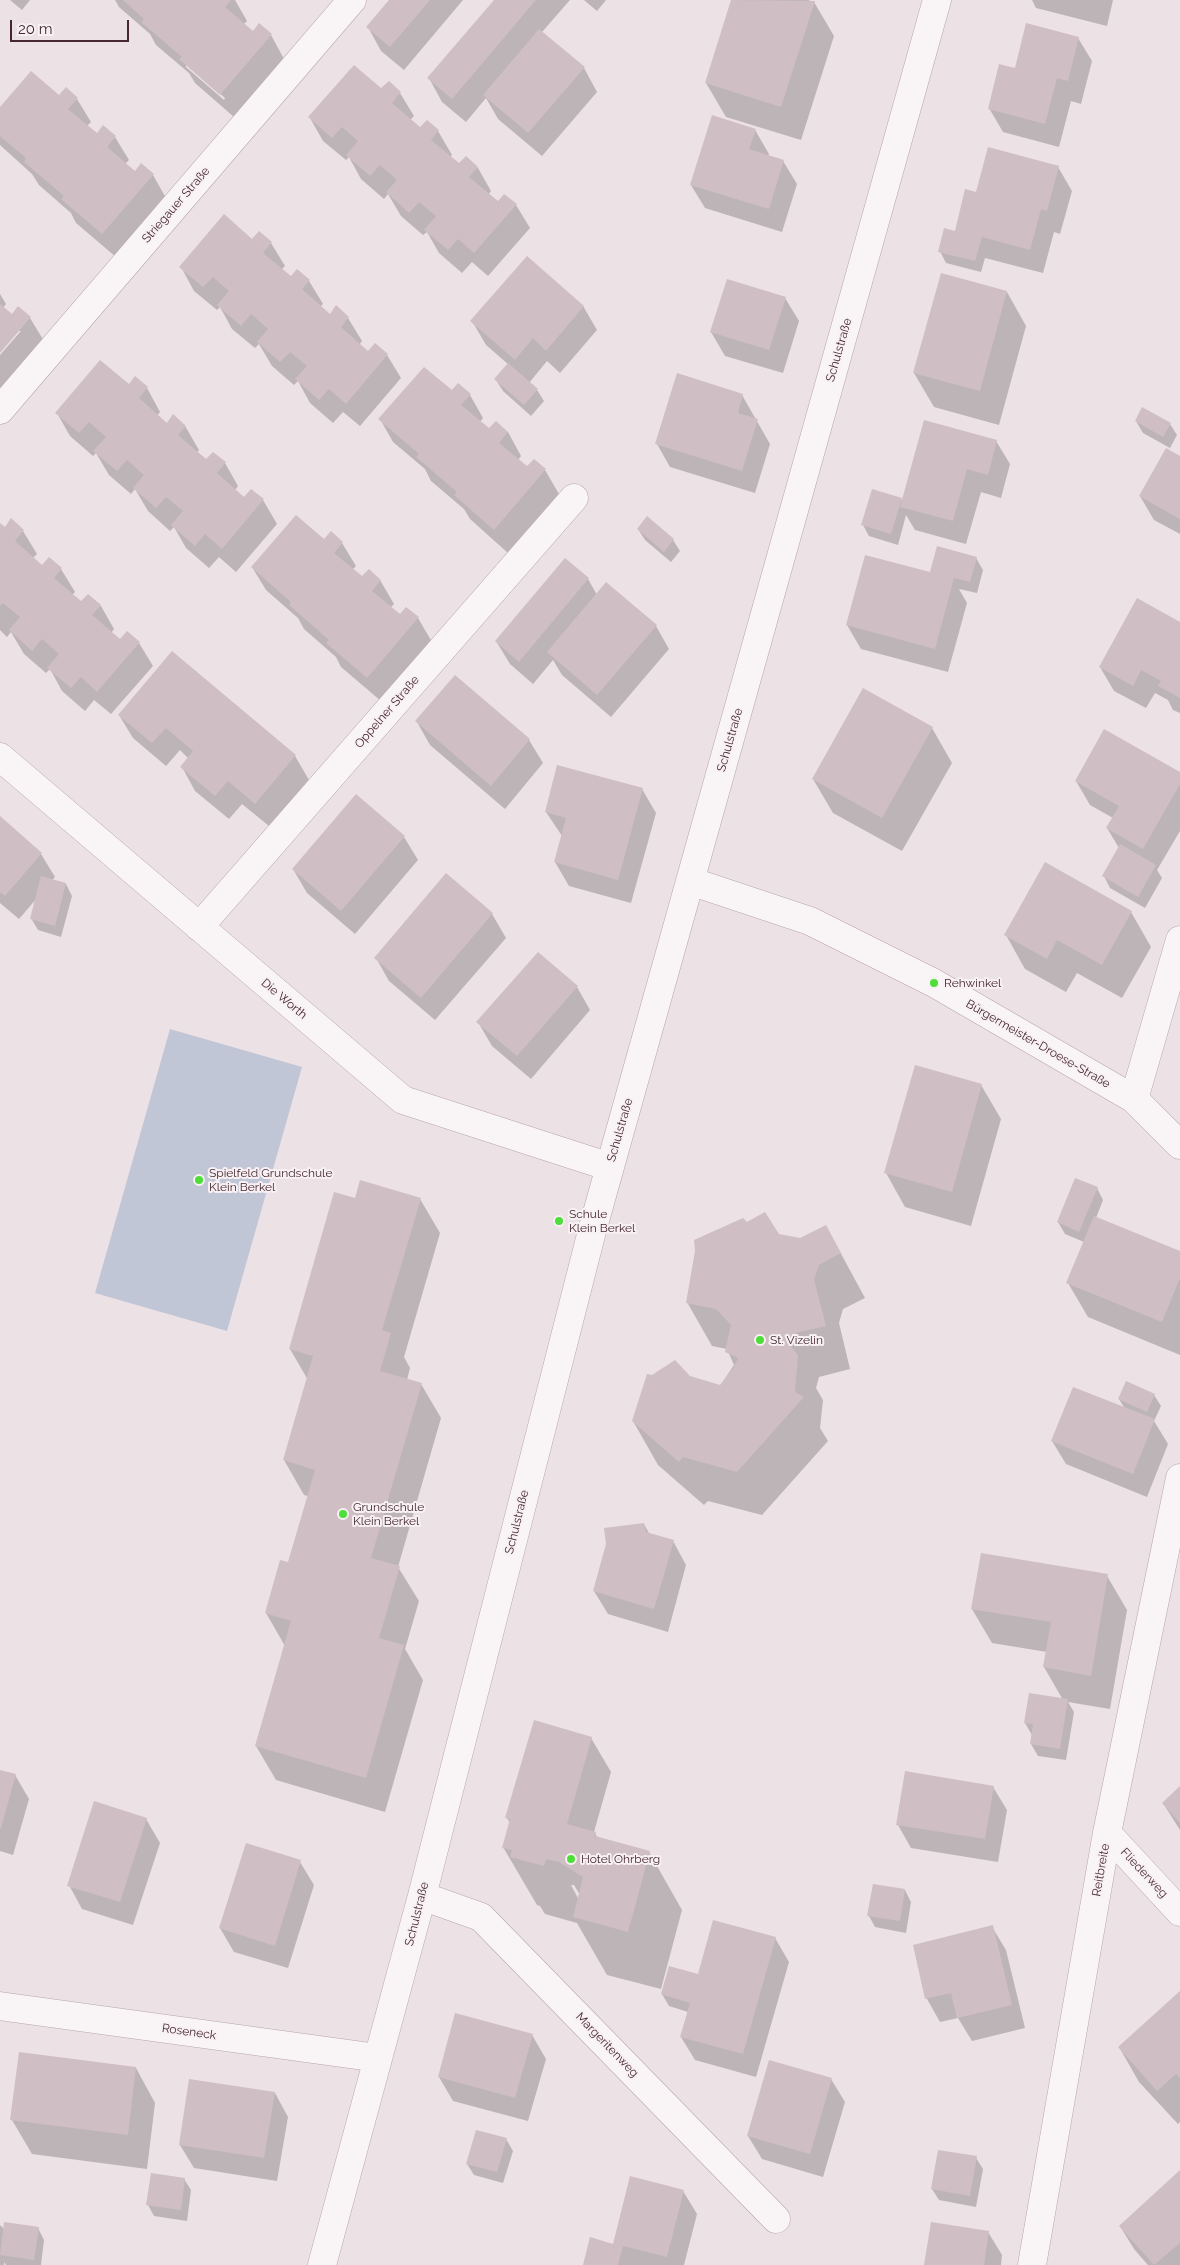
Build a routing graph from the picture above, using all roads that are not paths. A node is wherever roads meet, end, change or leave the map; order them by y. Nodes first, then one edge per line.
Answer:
1 (352, 0) edge
2 (937, 0) edge
3 (0, 410) edge
4 (574, 498) dead end
5 (0, 757) edge
6 (690, 882) junction
7 (199, 927) junction
8 (1180, 940) edge
9 (1134, 1099) junction
10 (1180, 1145) edge
11 (610, 1167) junction
12 (1180, 1478) edge
13 (1107, 1833) junction
14 (422, 1896) junction
15 (1180, 1912) edge
16 (0, 2006) edge
17 (378, 2058) junction
18 (776, 2219) dead end
19 (322, 2265) edge
20 (1032, 2265) edge

1 - 3 street, Striegauer Straße
2 - 6 street, Schulstraße
4 - 7 street, Oppelner Straße
5 - 7 street, Die Worth
6 - 9 street, Bürgermeister-Droese-Straße
6 - 11 street, Schulstraße
7 - 11 street, Die Worth
8 - 9 street
9 - 10 street, Bürgermeister-Droese-Straße
11 - 14 street, Schulstraße
12 - 13 street, Reitbreite
13 - 15 street, Fliederweg
13 - 20 street, Reitbreite
14 - 17 street, Schulstraße
14 - 18 street, Margeritenweg
16 - 17 street, Roseneck
17 - 19 street, Schulstraße

